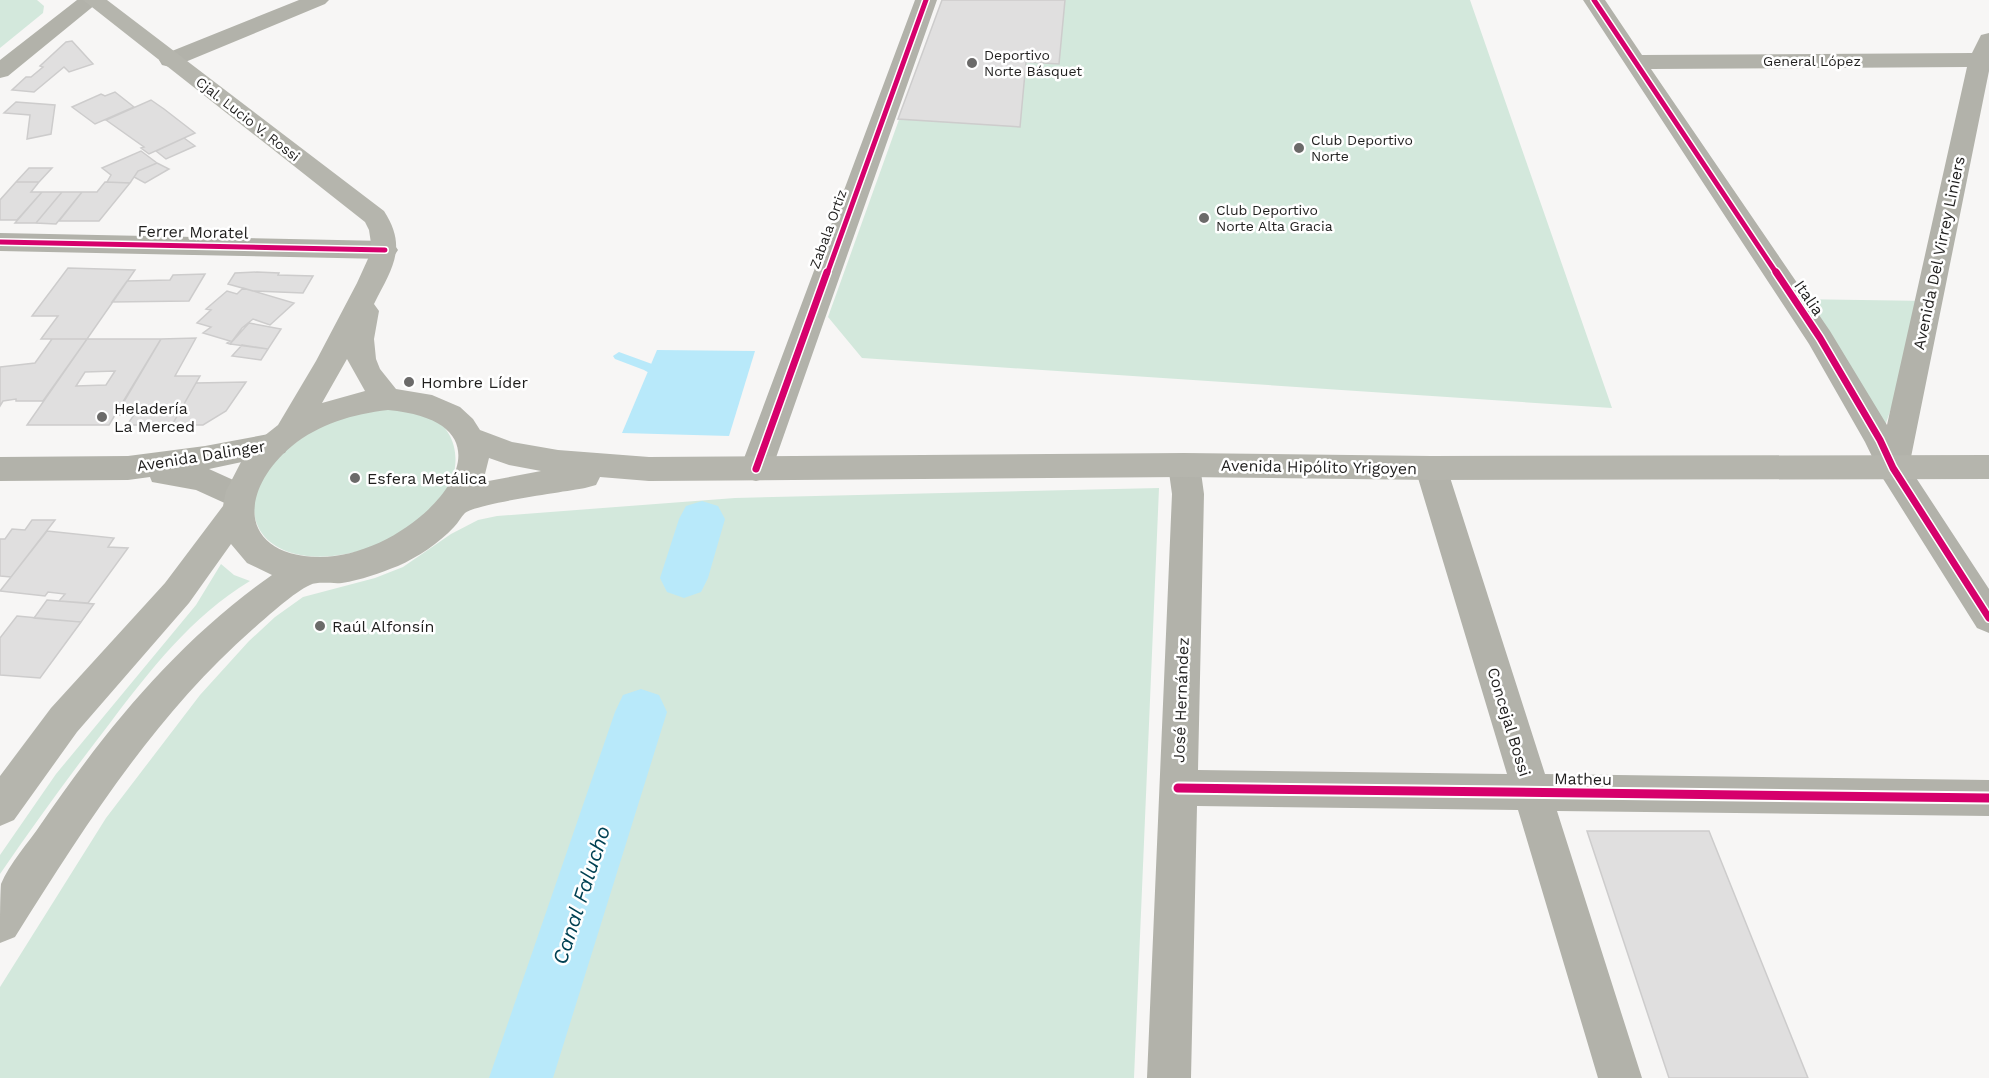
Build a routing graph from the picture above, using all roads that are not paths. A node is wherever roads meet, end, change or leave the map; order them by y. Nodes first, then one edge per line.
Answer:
1 (92, 0) edge
2 (318, 0) edge
3 (926, 0) edge
4 (1594, 0) edge
5 (1986, 54) edge
6 (170, 60) junction
7 (1634, 62) junction
8 (0, 71) edge
9 (0, 242) edge
10 (385, 250) junction
11 (370, 283) junction
12 (388, 399) junction
13 (469, 438) junction
14 (281, 440) junction
15 (1184, 465) junction
16 (1989, 467) edge
17 (128, 468) junction
18 (649, 468) junction
19 (756, 468) junction
20 (1431, 468) junction
21 (1893, 468) junction
22 (0, 469) edge
23 (456, 502) junction
24 (239, 503) junction
25 (304, 570) junction
26 (1989, 618) edge
27 (1178, 788) junction
28 (1530, 792) junction
29 (1989, 798) edge
30 (0, 807) edge
31 (0, 922) edge
32 (1168, 1078) edge
33 (1620, 1078) edge

1 - 6 main road, Cjal. Lucio V. Rossi
1 - 8 street
2 - 6 street
3 - 19 street, Zabala Ortiz
4 - 7 street, Italia
5 - 7 street, General López
5 - 21 street, Avenida Del Virrey Liniers
6 - 10 main road, Cjal. Lucio V. Rossi
7 - 21 street, Italia
9 - 10 street, Ferrer Moratel
10 - 11 main road
11 - 12 main road
11 - 14 main road
12 - 13 main road
12 - 14 main road
13 - 18 main road, Avenida Hipólito Yrigoyen
13 - 23 main road
14 - 17 street, Avenida Dalinger
14 - 24 main road
15 - 19 main road, Avenida Hipólito Yrigoyen
15 - 20 main road, Avenida Hipólito Yrigoyen
15 - 27 street, José Hernández
16 - 21 main road, Avenida Hipólito Yrigoyen
17 - 22 street, Avenida Dalinger
17 - 24 street, Avenida Dalinger
18 - 19 main road, Avenida Hipólito Yrigoyen
18 - 23 main road, Avenida Hipólito Yrigoyen
20 - 21 main road, Avenida Hipólito Yrigoyen
20 - 28 street, Concejal Bossi
21 - 26 street, Italia
23 - 25 main road
24 - 25 main road
24 - 30 main road
25 - 31 main road
27 - 28 street, Matheu
27 - 32 street, José Hernández
28 - 29 street, Matheu
28 - 33 street, Concejal Bossi

